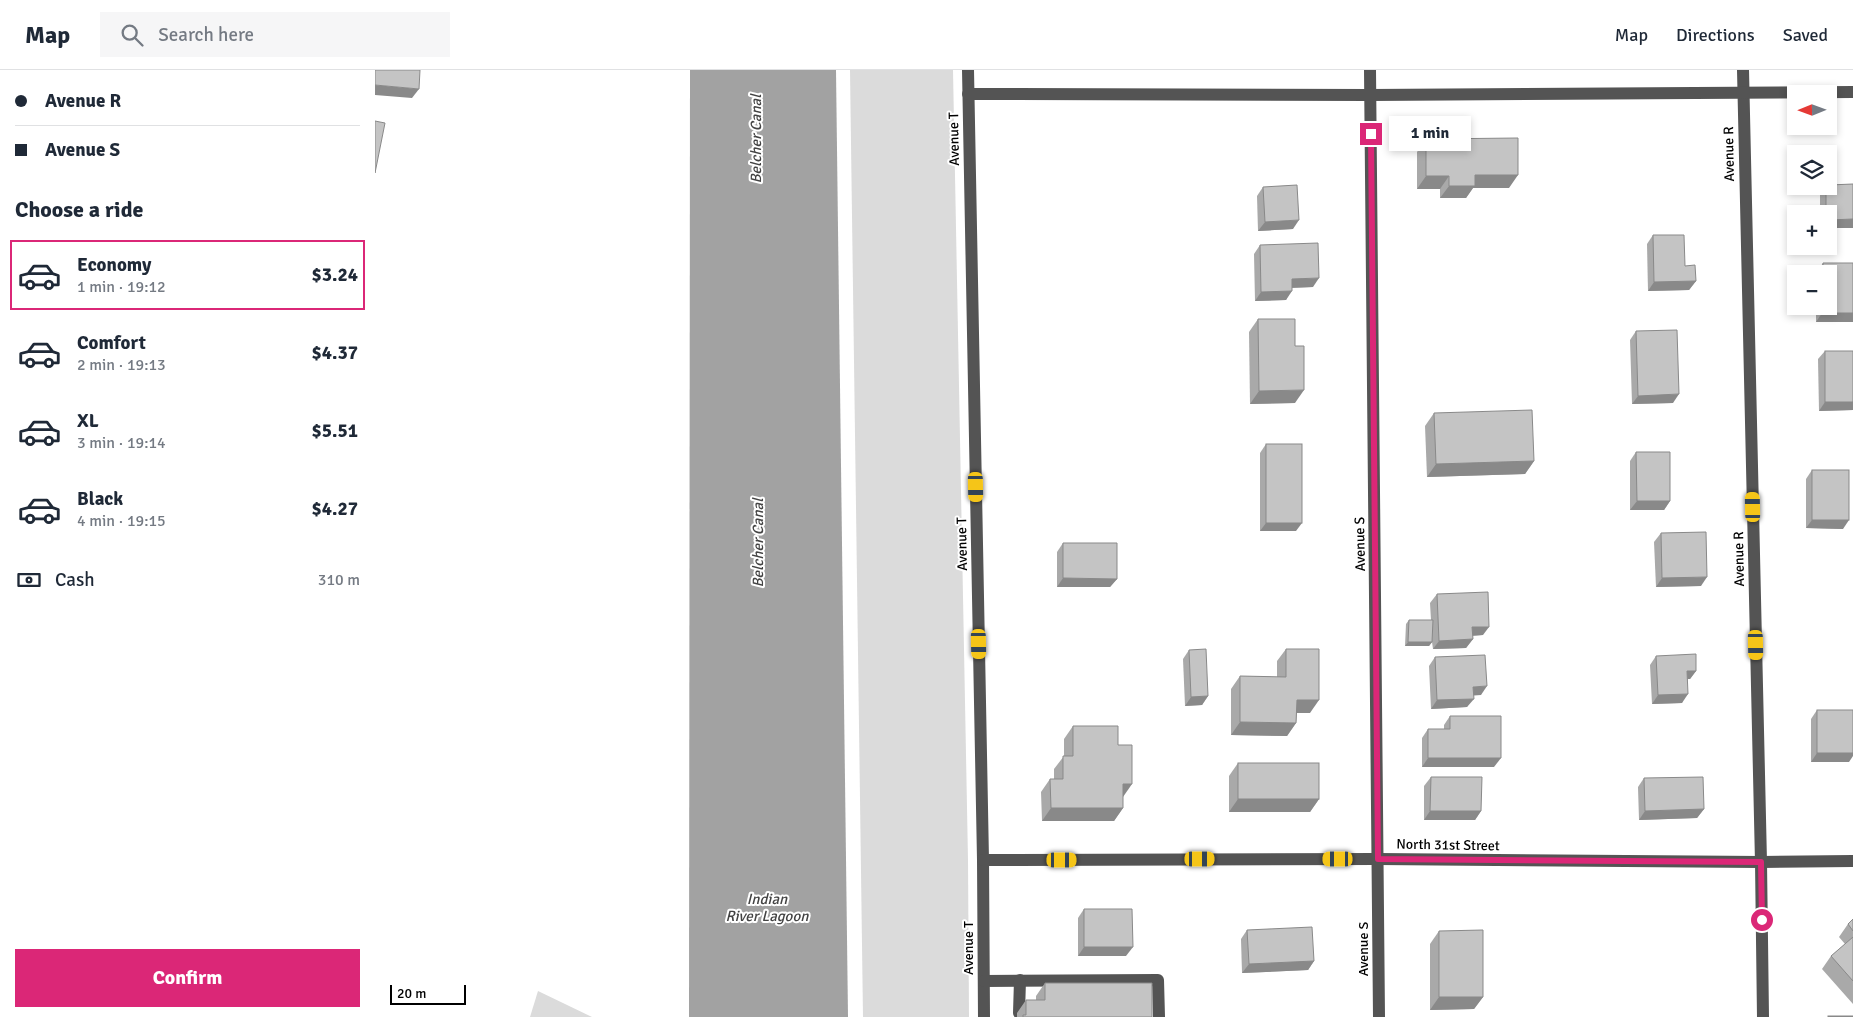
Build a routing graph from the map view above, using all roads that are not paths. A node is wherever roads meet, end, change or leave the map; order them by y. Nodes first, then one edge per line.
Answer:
1 (968, 70) edge
2 (1370, 70) edge
3 (1743, 70) edge
4 (1743, 92) junction
5 (1853, 92) edge
6 (968, 94) junction
7 (1371, 95) junction
8 (1378, 859) junction
9 (983, 860) junction
10 (1853, 861) edge
11 (1761, 862) junction
12 (1020, 980) junction
13 (984, 981) junction
14 (1019, 1013) dead end
15 (984, 1017) edge
16 (1159, 1017) edge
17 (1379, 1017) edge
18 (1763, 1017) edge

1 - 6 street, Avenue T
2 - 7 street, Avenue S
3 - 4 street, Avenue R
4 - 5 street
4 - 7 street
4 - 11 street, Avenue R
6 - 7 street
6 - 9 street, Avenue T
7 - 8 street, Avenue S
8 - 9 street, North 31st Street
8 - 11 street, North 31st Street
8 - 17 street, Avenue S
9 - 13 street, Avenue T
10 - 11 street, North 31st Street
11 - 18 street, Avenue R
12 - 13 street
12 - 14 street
12 - 16 street
13 - 15 street, Avenue T

